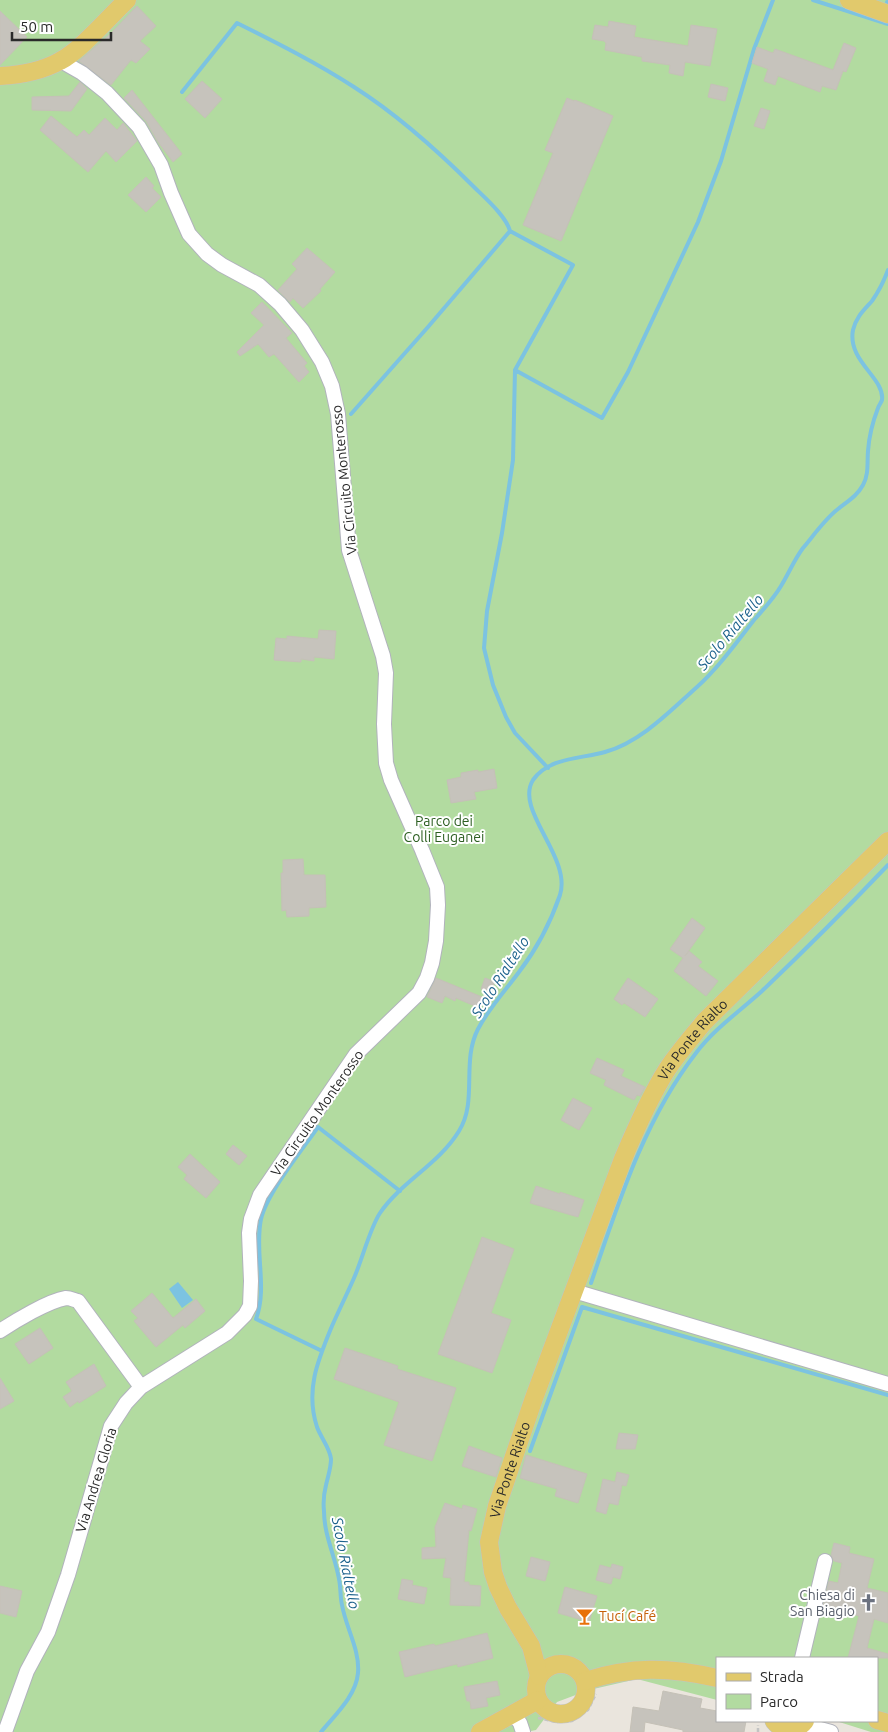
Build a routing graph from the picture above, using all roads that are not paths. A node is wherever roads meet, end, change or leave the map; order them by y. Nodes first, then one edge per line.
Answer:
1 (127, 0) edge
2 (849, 0) edge
3 (888, 14) edge
4 (61, 61) junction
5 (0, 76) edge
6 (888, 841) edge
7 (574, 1291) junction
8 (0, 1331) edge
9 (888, 1384) edge
10 (141, 1387) junction
11 (826, 1561) dead end
12 (531, 1646) junction
13 (802, 1657) edge
14 (556, 1664) junction
15 (539, 1676) junction
16 (716, 1678) edge
17 (592, 1686) junction
18 (538, 1700) junction
19 (518, 1723) edge
20 (803, 1723) edge
21 (774, 1726) edge
22 (5, 1732) edge
23 (480, 1732) edge
24 (831, 1732) edge

1 - 4 main road
2 - 3 main road
4 - 5 main road
4 - 10 street, Via Circuito Monterosso
6 - 7 main road, Via Ponte Rialto
7 - 9 street
7 - 12 main road, Via Ponte Rialto
8 - 10 street
10 - 22 street, Via Andrea Gloria
11 - 13 street
12 - 14 main road, Via Ponte Rialto
12 - 15 main road, Via Ponte Rialto
14 - 15 main road
14 - 17 main road
15 - 18 main road
16 - 17 main road
17 - 18 main road
18 - 19 main road
19 - 23 main road
20 - 21 main road
20 - 24 street

